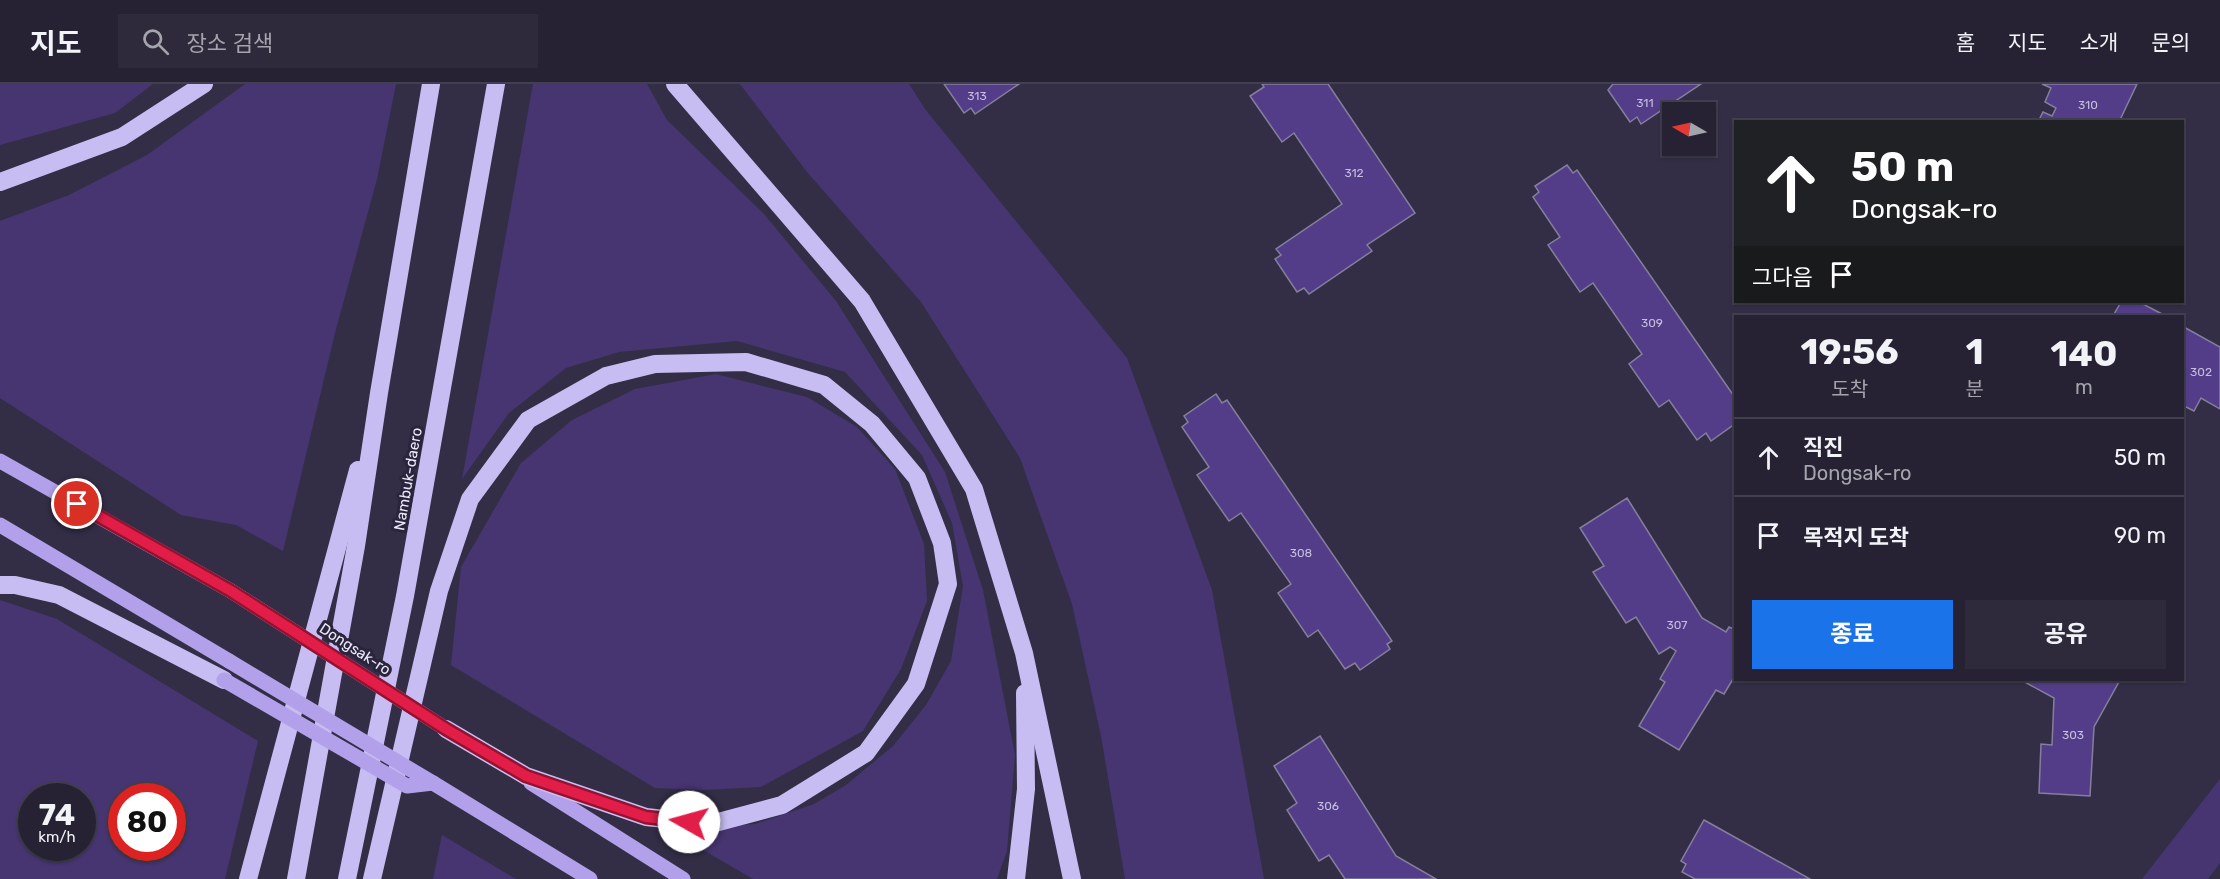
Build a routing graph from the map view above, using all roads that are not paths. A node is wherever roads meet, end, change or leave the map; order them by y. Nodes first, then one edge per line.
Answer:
1 (204, 84) edge
2 (431, 84) edge
3 (496, 84) edge
4 (675, 84) edge
5 (0, 182) edge
6 (379, 393) junction
7 (0, 461) edge
8 (0, 525) edge
9 (0, 585) edge
10 (1024, 653) junction
11 (224, 680) joint
12 (446, 729) junction
13 (433, 783) junction
14 (248, 879) edge
15 (296, 879) edge
16 (347, 879) edge
17 (372, 879) edge
18 (590, 879) edge
19 (683, 879) edge
20 (1016, 879) edge
21 (1072, 879) edge

1 - 5 highway
2 - 6 highway
3 - 16 highway, Nambuk-daero
4 - 10 highway
6 - 14 highway
6 - 15 highway
7 - 12 main road, Dongsak-ro, bridge
8 - 13 main road, bridge
9 - 11 highway
10 - 20 highway
10 - 21 highway
11 - 13 main road, bridge
12 - 17 highway
12 - 19 main road, Dongsak-ro
13 - 18 main road

